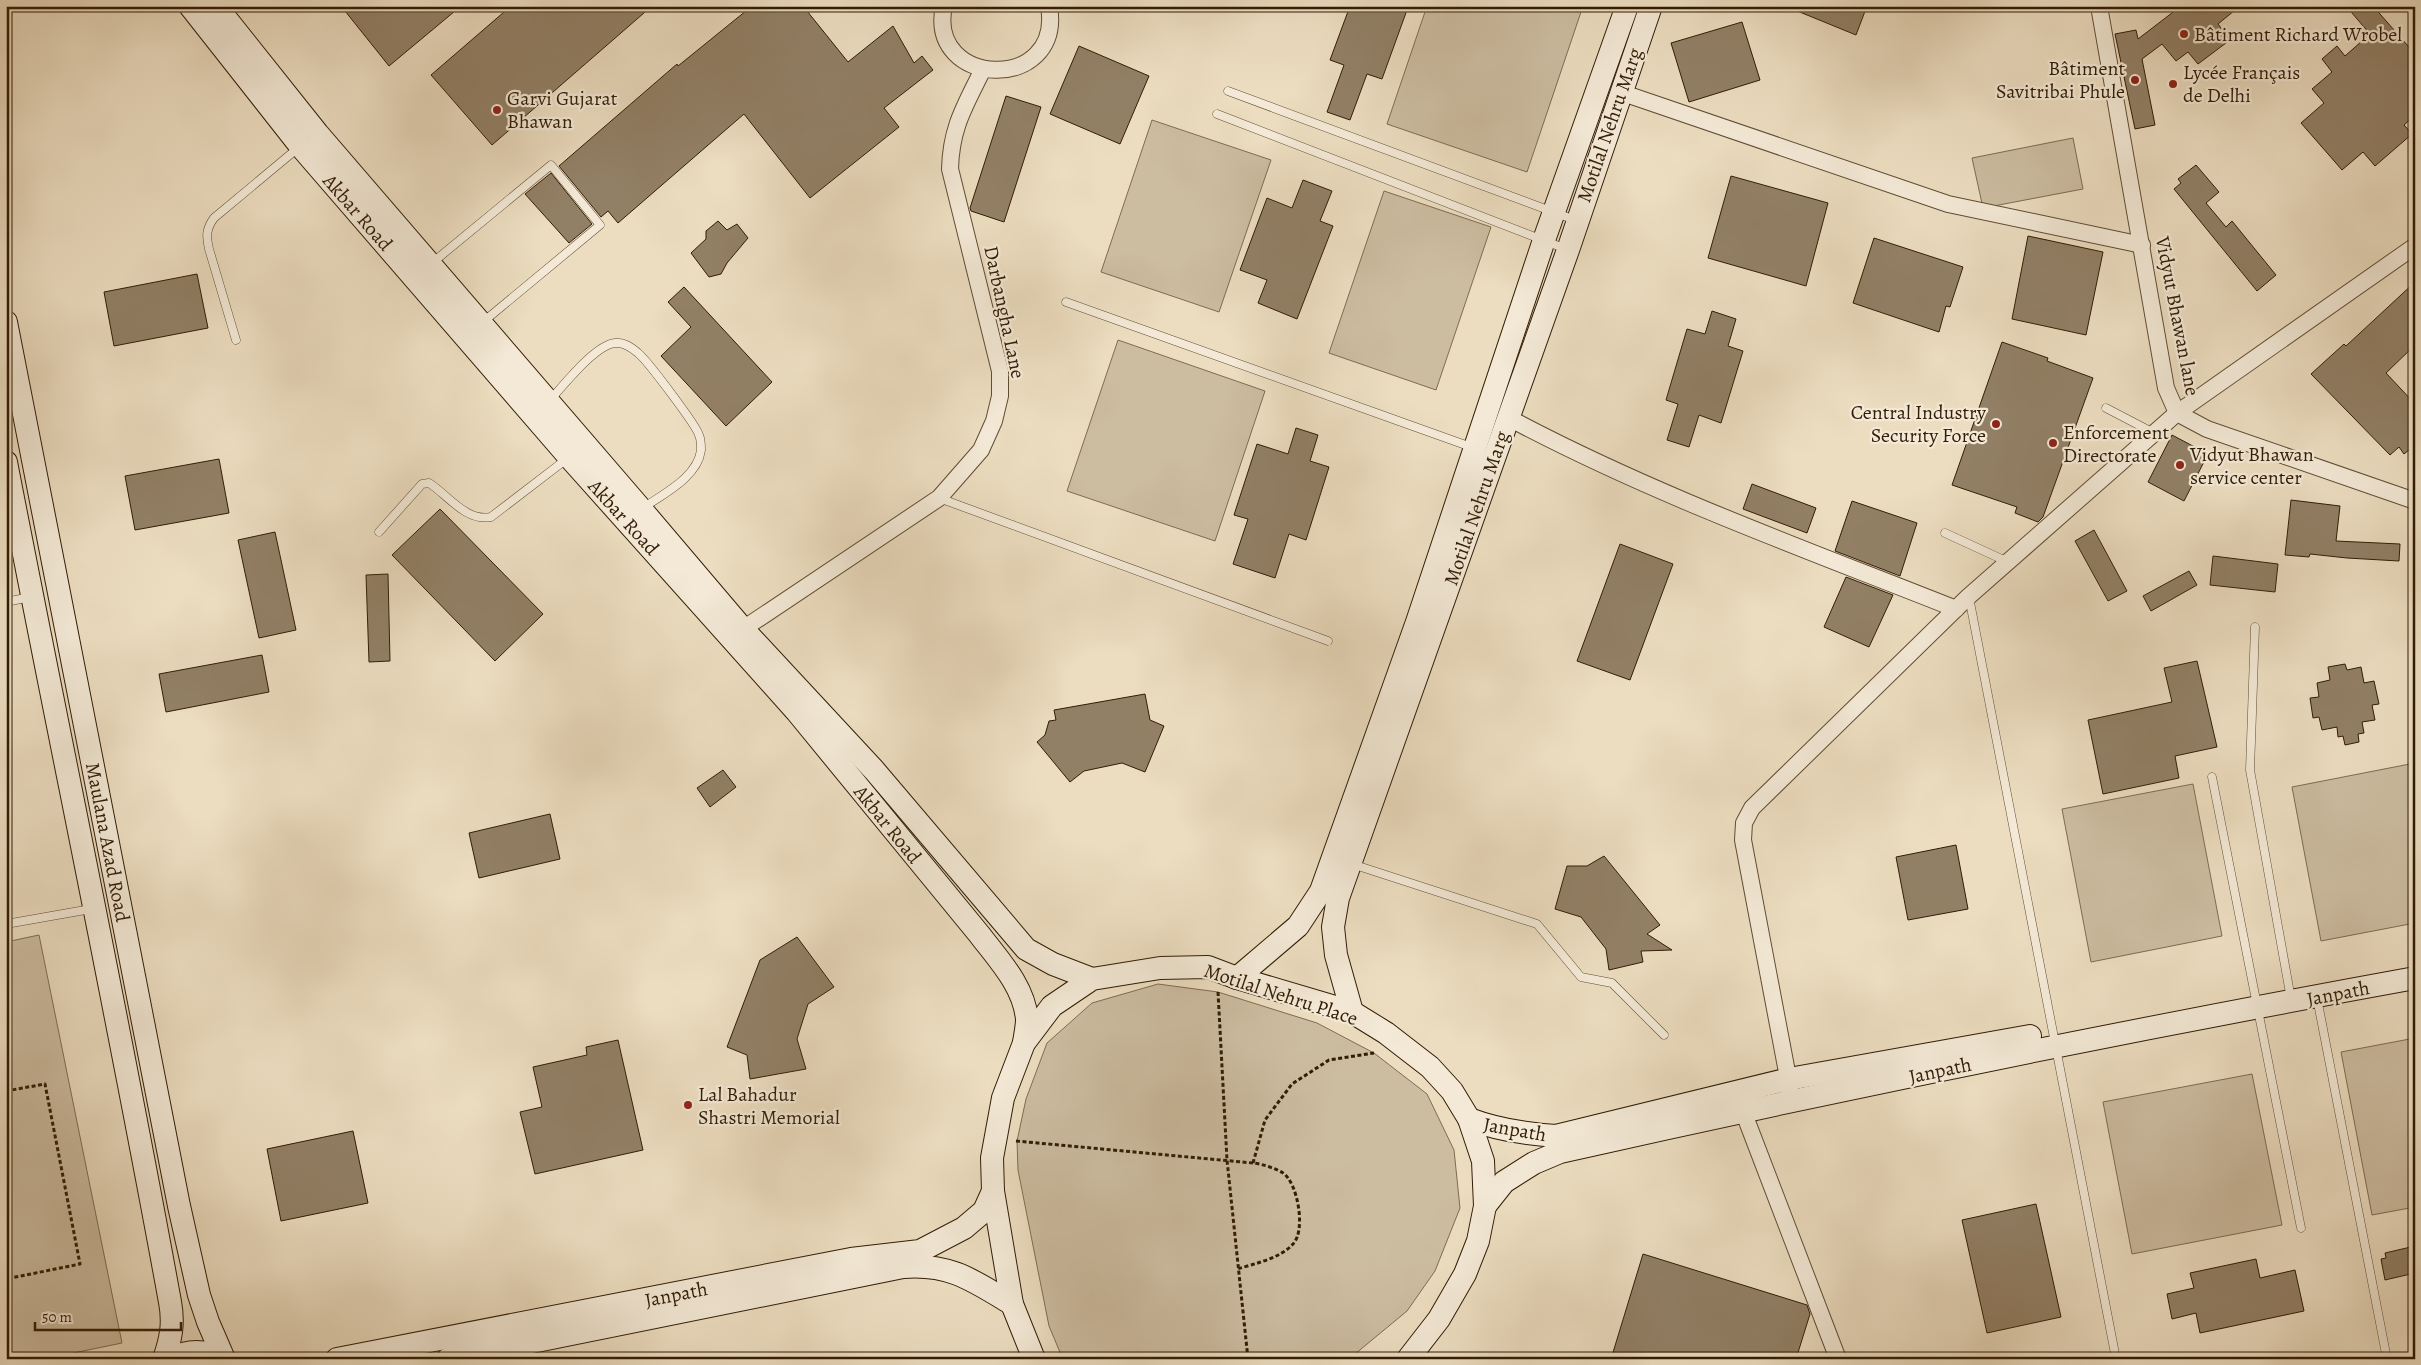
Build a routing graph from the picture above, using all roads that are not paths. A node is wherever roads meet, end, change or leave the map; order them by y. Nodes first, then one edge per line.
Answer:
1 (190, 6) edge
2 (216, 6) edge
3 (944, 6) edge
4 (1048, 6) edge
5 (1627, 6) edge
6 (1651, 6) edge
7 (2099, 6) edge
8 (983, 69) junction
9 (1228, 90) dead end
10 (1620, 92) junction
11 (1217, 114) dead end
12 (310, 140) junction
13 (1554, 213) junction
14 (1576, 220) junction
15 (1544, 240) junction
16 (2142, 245) junction
17 (2415, 246) edge
18 (1568, 250) junction
19 (430, 264) junction
20 (1066, 302) dead end
21 (6, 322) edge
22 (482, 324) junction
23 (236, 340) dead end
24 (548, 401) junction
25 (2106, 408) dead end
26 (2177, 413) junction
27 (1507, 417) junction
28 (2154, 433) junction
29 (1485, 453) junction
30 (569, 457) junction
31 (6, 462) edge
32 (939, 498) junction
33 (2415, 501) edge
34 (641, 509) junction
35 (379, 532) dead end
36 (1945, 534) dead end
37 (2008, 562) junction
38 (32, 597) junction
39 (1968, 597) junction
40 (6, 602) edge
41 (1956, 609) junction
42 (2255, 627) dead end
43 (743, 628) junction
44 (1328, 641) dead end
45 (2212, 777) dead end
46 (1352, 864) junction
47 (93, 909) junction
48 (6, 924) edge
49 (2415, 963) edge
50 (1237, 978) junction
51 (2415, 978) edge
52 (1092, 979) junction
53 (2291, 995) junction
54 (2317, 996) junction
55 (2256, 1003) junction
56 (1352, 1012) junction
57 (1664, 1035) dead end
58 (2055, 1039) junction
59 (1024, 1043) junction
60 (1791, 1090) junction
61 (1743, 1111) junction
62 (1469, 1119) junction
63 (993, 1191) junction
64 (1485, 1206) junction
65 (2300, 1228) dead end
66 (1012, 1304) junction
67 (164, 1359) edge
68 (170, 1359) edge
69 (222, 1359) edge
70 (336, 1359) edge
71 (448, 1359) edge
72 (1034, 1359) edge
73 (1408, 1359) edge
74 (1838, 1359) edge
75 (2116, 1359) edge
76 (2387, 1359) edge

1 - 12 main road, Akbar Road
2 - 12 main road, Akbar Road
3 - 8 street
4 - 8 street
5 - 13 main road, Motilal Nehru Marg
6 - 10 main road, Motilal Nehru Marg
7 - 16 street, Vidyut Bhawan lane
8 - 32 street, Darbangha Lane
9 - 13 lane
10 - 14 main road, Motilal Nehru Marg
10 - 16 street
11 - 15 lane
12 - 19 main road, Akbar Road
12 - 23 lane
12 - 30 main road, Akbar Road
13 - 14 lane
13 - 15 main road, Motilal Nehru Marg
14 - 18 main road, Motilal Nehru Marg
15 - 18 lane
15 - 29 main road, Motilal Nehru Marg
16 - 26 street, Vidyut Bhawan lane
17 - 26 street
18 - 27 main road, Motilal Nehru Marg
19 - 22 main road, Akbar Road
19 - 22 lane
20 - 29 lane
21 - 69 main road, Maulana Azad Road
22 - 24 main road, Akbar Road
24 - 34 main road, Akbar Road
24 - 34 lane
25 - 28 lane
26 - 28 street
26 - 33 street, Vidyut Bhawan lane
27 - 29 main road, Motilal Nehru Marg
27 - 41 street
28 - 37 street
29 - 46 main road, Motilal Nehru Marg
29 - 50 main road, Motilal Nehru Marg
30 - 35 lane
30 - 59 main road, Akbar Road
31 - 38 main road, Maulana Azad Road
32 - 43 street, Darbangha Lane
32 - 44 lane
34 - 43 main road, Akbar Road
36 - 37 lane
37 - 39 street
38 - 40 lane
38 - 47 main road, Maulana Azad Road
39 - 41 street
39 - 58 lane
41 - 60 street
42 - 53 lane
43 - 52 main road, Akbar Road
45 - 55 lane
46 - 56 main road, Motilal Nehru Marg
46 - 57 lane
47 - 48 lane
47 - 67 main road, Maulana Azad Road
49 - 53 main road, Janpath
50 - 52 main road, Motilal Nehru Place
50 - 56 main road, Motilal Nehru Place
51 - 54 main road, Janpath
52 - 59 main road, Motilal Nehru Place
53 - 54 main road, Janpath
53 - 55 main road, Janpath
54 - 76 lane
55 - 58 main road, Janpath
55 - 65 lane
56 - 62 main road, Motilal Nehru Place
58 - 60 main road, Janpath
58 - 75 lane
59 - 63 main road, Motilal Nehru Place
60 - 61 main road, Janpath
60 - 62 main road, Janpath
61 - 64 main road, Janpath
61 - 74 street
62 - 64 main road, Motilal Nehru Place
63 - 66 main road, Motilal Nehru Place
63 - 70 main road, Janpath
64 - 73 main road, Motilal Nehru Place
66 - 71 main road, Janpath
66 - 72 main road, Motilal Nehru Place
68 - 69 main road

